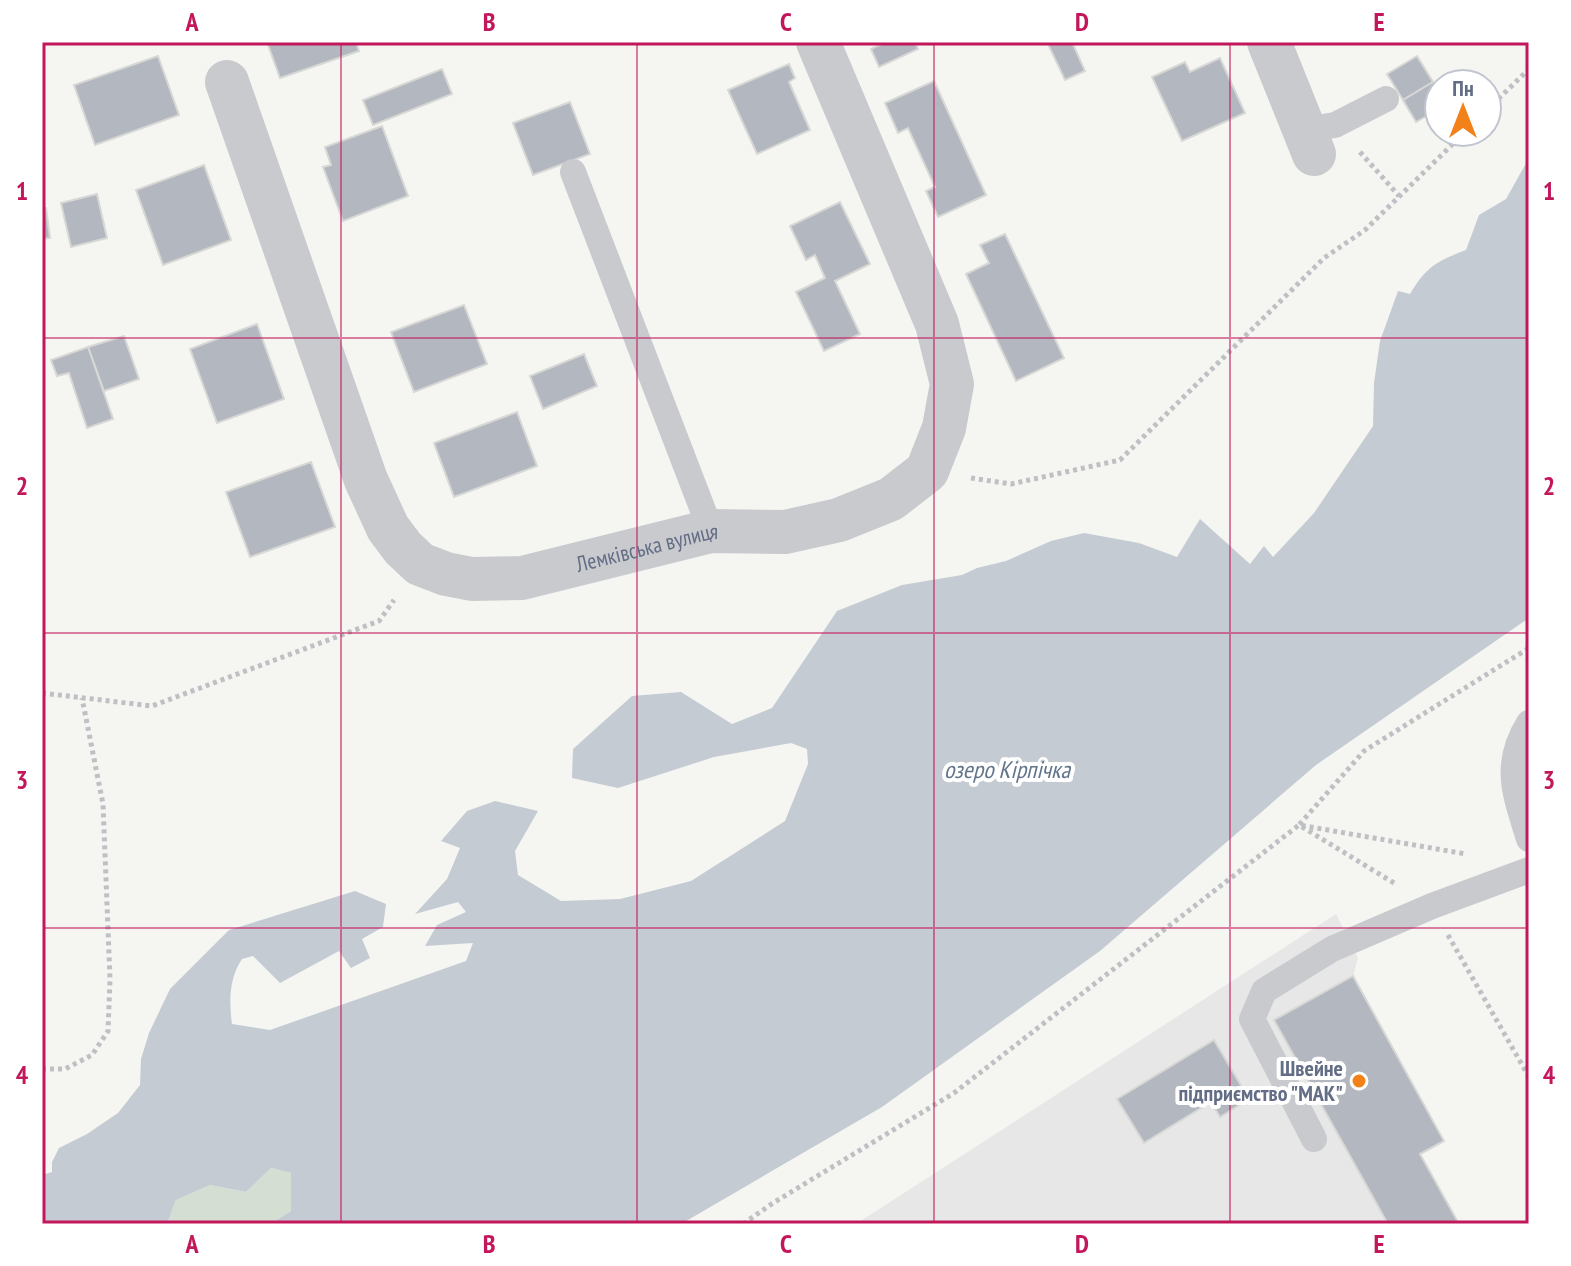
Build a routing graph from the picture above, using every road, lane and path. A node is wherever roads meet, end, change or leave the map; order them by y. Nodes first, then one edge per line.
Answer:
1 (818, 42) edge
2 (1269, 42) edge
3 (1529, 69) edge
4 (227, 82) dead end
5 (1503, 94) edge
6 (1386, 99) dead end
7 (1309, 142) joint
8 (1448, 148) edge
9 (1368, 160) dead end
10 (573, 172) dead end
11 (1399, 196) junction
12 (927, 471) junction
13 (711, 531) junction
14 (420, 564) junction
15 (1529, 648) edge
16 (42, 693) edge
17 (82, 698) junction
18 (1529, 723) edge
19 (1299, 825) junction
20 (1529, 839) edge
21 (1468, 855) dead end
22 (1529, 870) edge
23 (42, 1069) edge
24 (1314, 1139) dead end
25 (743, 1224) edge

1 - 12 street
2 - 7 street
3 - 5 path
4 - 14 street, Лемківська вулиця
6 - 7 lane
8 - 11 path
9 - 11 path
10 - 13 lane
11 - 12 path
12 - 13 street, Лемківська вулиця
13 - 14 street, Лемківська вулиця
14 - 17 path
15 - 19 path
16 - 17 path
17 - 23 path
18 - 20 lane
19 - 21 path
19 - 25 path
22 - 24 lane

